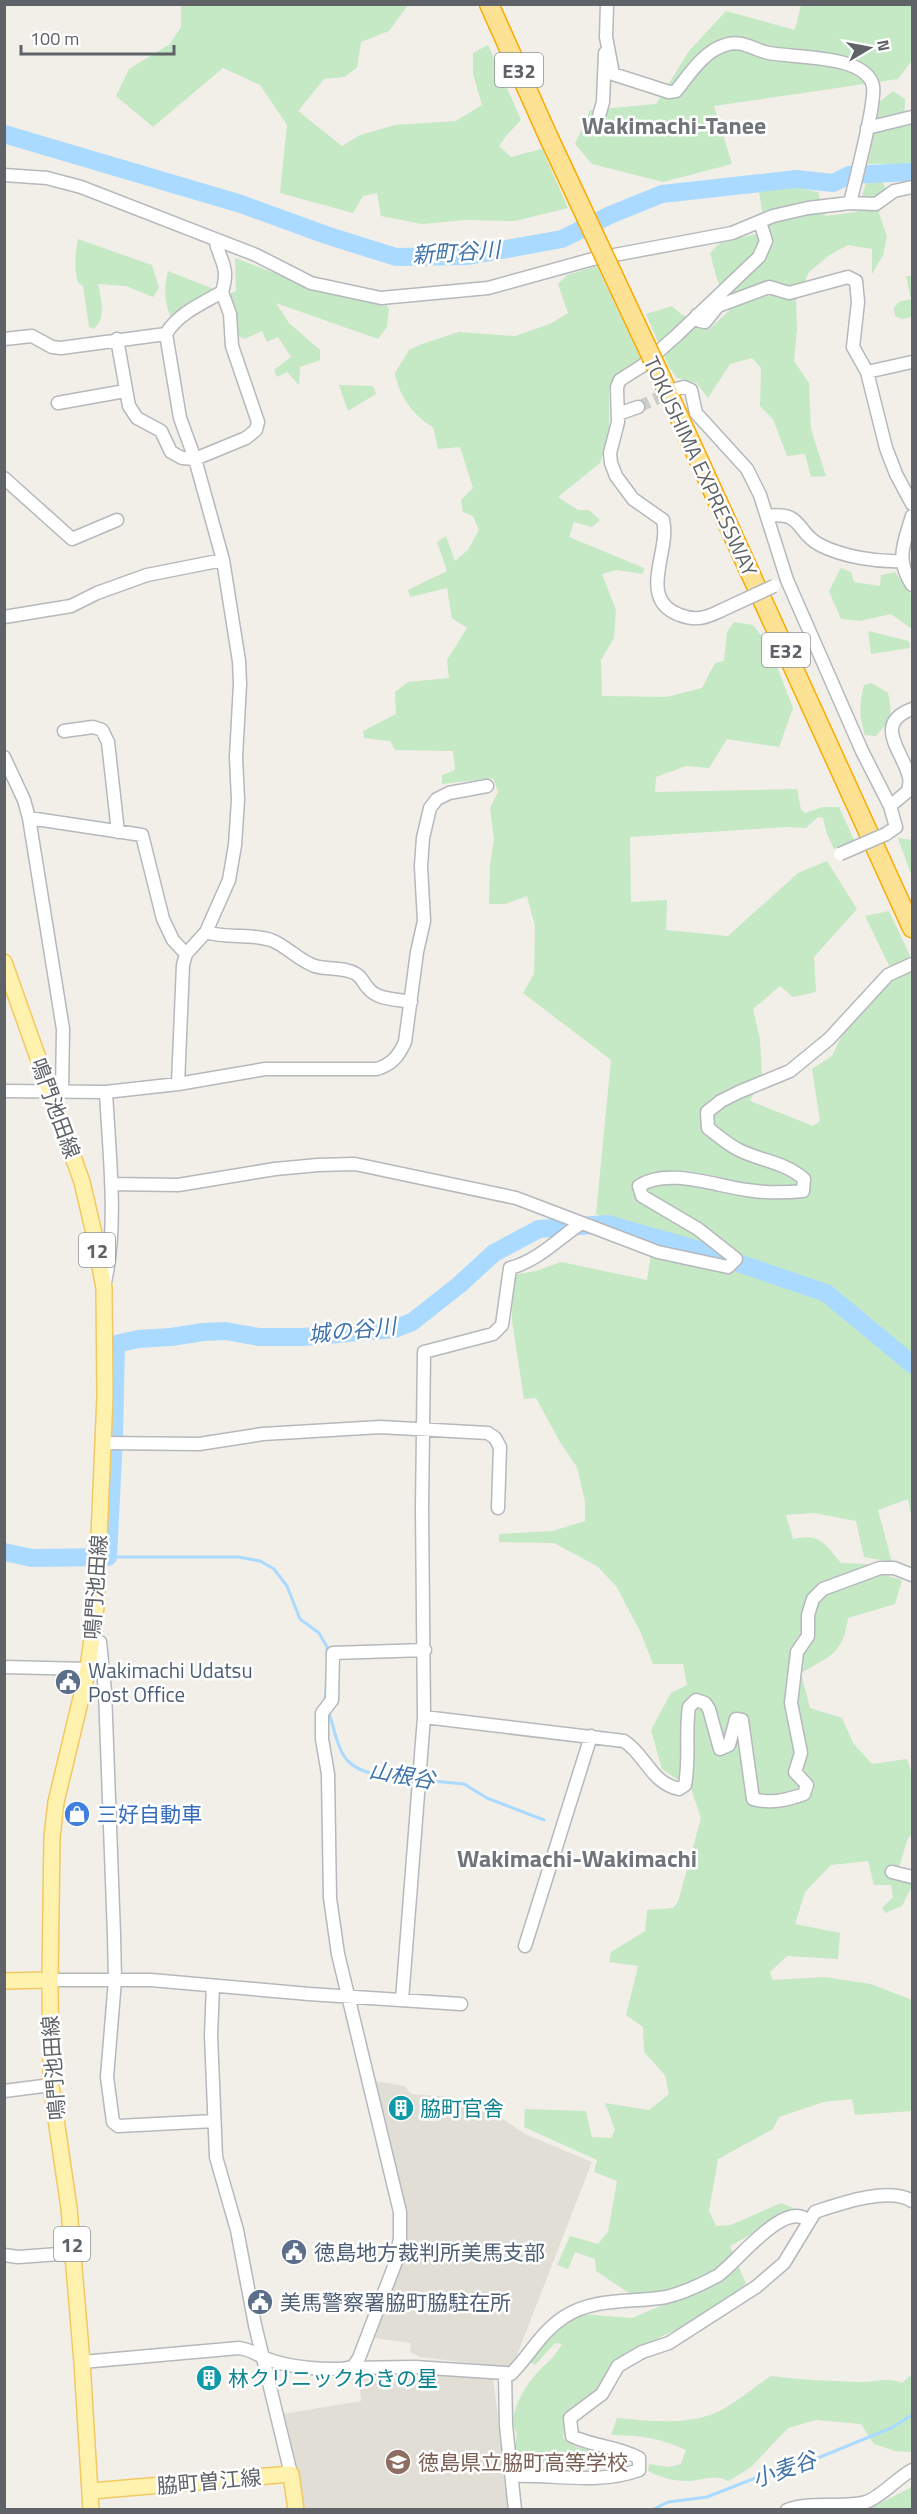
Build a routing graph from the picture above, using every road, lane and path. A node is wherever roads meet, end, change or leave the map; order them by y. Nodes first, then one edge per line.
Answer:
1 (489, 4) edge
2 (607, 4) edge
3 (606, 37) junction
4 (599, 116) dead end
5 (912, 117) edge
6 (867, 128) junction
7 (4, 175) edge
8 (912, 187) edge
9 (850, 202) junction
10 (760, 222) junction
11 (215, 238) junction
12 (222, 292) junction
13 (697, 315) junction
14 (166, 334) junction
15 (4, 339) edge
16 (117, 339) junction
17 (912, 362) edge
18 (867, 372) junction
19 (676, 389) dead end
20 (125, 391) junction
21 (58, 403) dead end
22 (638, 407) tunnel mouth
23 (618, 414) junction
24 (195, 459) junction
25 (4, 478) edge
26 (912, 504) edge
27 (767, 516) junction
28 (912, 516) edge
29 (117, 520) dead end
30 (223, 560) junction
31 (902, 561) junction
32 (787, 580) junction
33 (912, 585) edge
34 (4, 617) edge
35 (912, 710) edge
36 (64, 731) dead end
37 (4, 757) edge
38 (487, 786) dead end
39 (890, 806) junction
40 (29, 818) junction
41 (118, 832) junction
42 (840, 854) dead end
43 (912, 928) edge
44 (207, 932) junction
45 (186, 954) junction
46 (4, 962) edge
47 (912, 964) edge
48 (411, 1002) junction
49 (178, 1084) junction
50 (4, 1091) edge
51 (106, 1092) junction
52 (56, 1093) junction
53 (111, 1184) junction
54 (580, 1224) junction
55 (104, 1288) junction
56 (423, 1430) junction
57 (103, 1443) junction
58 (498, 1508) dead end
59 (912, 1575) edge
60 (92, 1642) junction
61 (425, 1650) junction
62 (4, 1667) edge
63 (88, 1669) junction
64 (424, 1716) junction
65 (591, 1736) junction
66 (892, 1872) dead end
67 (912, 1877) edge
68 (525, 1946) dead end
69 (50, 1980) junction
70 (115, 1980) junction
71 (4, 1981) edge
72 (213, 1986) junction
73 (348, 1996) junction
74 (402, 2000) junction
75 (461, 2004) dead end
76 (51, 2085) junction
77 (4, 2091) edge
78 (214, 2121) junction
79 (912, 2201) edge
80 (809, 2222) junction
81 (73, 2253) junction
82 (4, 2255) edge
83 (263, 2358) junction
84 (82, 2362) junction
85 (346, 2368) junction
86 (505, 2373) junction
87 (912, 2470) edge
88 (291, 2474) junction
89 (512, 2476) junction
90 (91, 2492) junction
91 (91, 2510) edge
92 (296, 2510) edge
93 (515, 2510) edge
94 (787, 2510) edge

1 - 43 highway, TOKUSHIMA EXPRESSWAY / E32, bridge
2 - 3 street
3 - 4 street
3 - 6 street
5 - 6 street
6 - 9 street
7 - 11 street
8 - 9 street
9 - 10 street
10 - 11 street
10 - 13 street
11 - 12 street
12 - 14 street
12 - 24 street
13 - 18 street
13 - 23 street
14 - 16 street
14 - 24 street
15 - 16 street
16 - 20 street
17 - 18 street
18 - 26 street
19 - 27 street
20 - 21 street
20 - 24 street
22 - 23 street
23 - 32 street, bridge
24 - 30 street
25 - 29 street
27 - 31 street
27 - 32 street
28 - 31 street
30 - 34 street
30 - 44 street
31 - 33 street
32 - 39 street
35 - 39 street
36 - 41 street
37 - 40 street
38 - 48 street
39 - 42 street, bridge
40 - 41 street
40 - 52 street
41 - 45 street
44 - 45 street
44 - 48 street
45 - 49 street
46 - 52 main road, 鳴門池田線 / 12
47 - 54 street
48 - 49 street
49 - 51 street
50 - 52 street
51 - 52 street
51 - 53 street
52 - 55 main road, 鳴門池田線 / 12
53 - 54 street
53 - 55 street
54 - 56 street
55 - 57 main road, 鳴門池田線 / 12
56 - 57 street
56 - 58 street
56 - 61 street
57 - 60 main road, 鳴門池田線 / 12
59 - 65 street
60 - 63 main road, 鳴門池田線 / 12
60 - 70 street
61 - 64 street
61 - 73 street
62 - 63 street
63 - 69 main road, 鳴門池田線 / 12
64 - 65 street
64 - 74 street
65 - 68 street
66 - 67 street
69 - 70 street
69 - 71 main road
69 - 76 main road, 鳴門池田線 / 12
70 - 72 street
70 - 78 street
72 - 73 street
72 - 78 street
73 - 74 street
73 - 85 street
74 - 75 street
76 - 77 street
76 - 81 main road, 鳴門池田線 / 12
78 - 83 street
79 - 80 street
80 - 86 street
80 - 89 street
81 - 82 street
81 - 84 main road, 鳴門池田線 / 12
83 - 84 street
83 - 85 street
83 - 88 street
84 - 90 main road, 鳴門池田線 / 12
85 - 86 street
86 - 89 street
87 - 94 street
88 - 90 main road, 脇町曽江線
88 - 92 main road, 脇町曽江線
89 - 93 street
90 - 91 main road, 鳴門池田線 / 12

